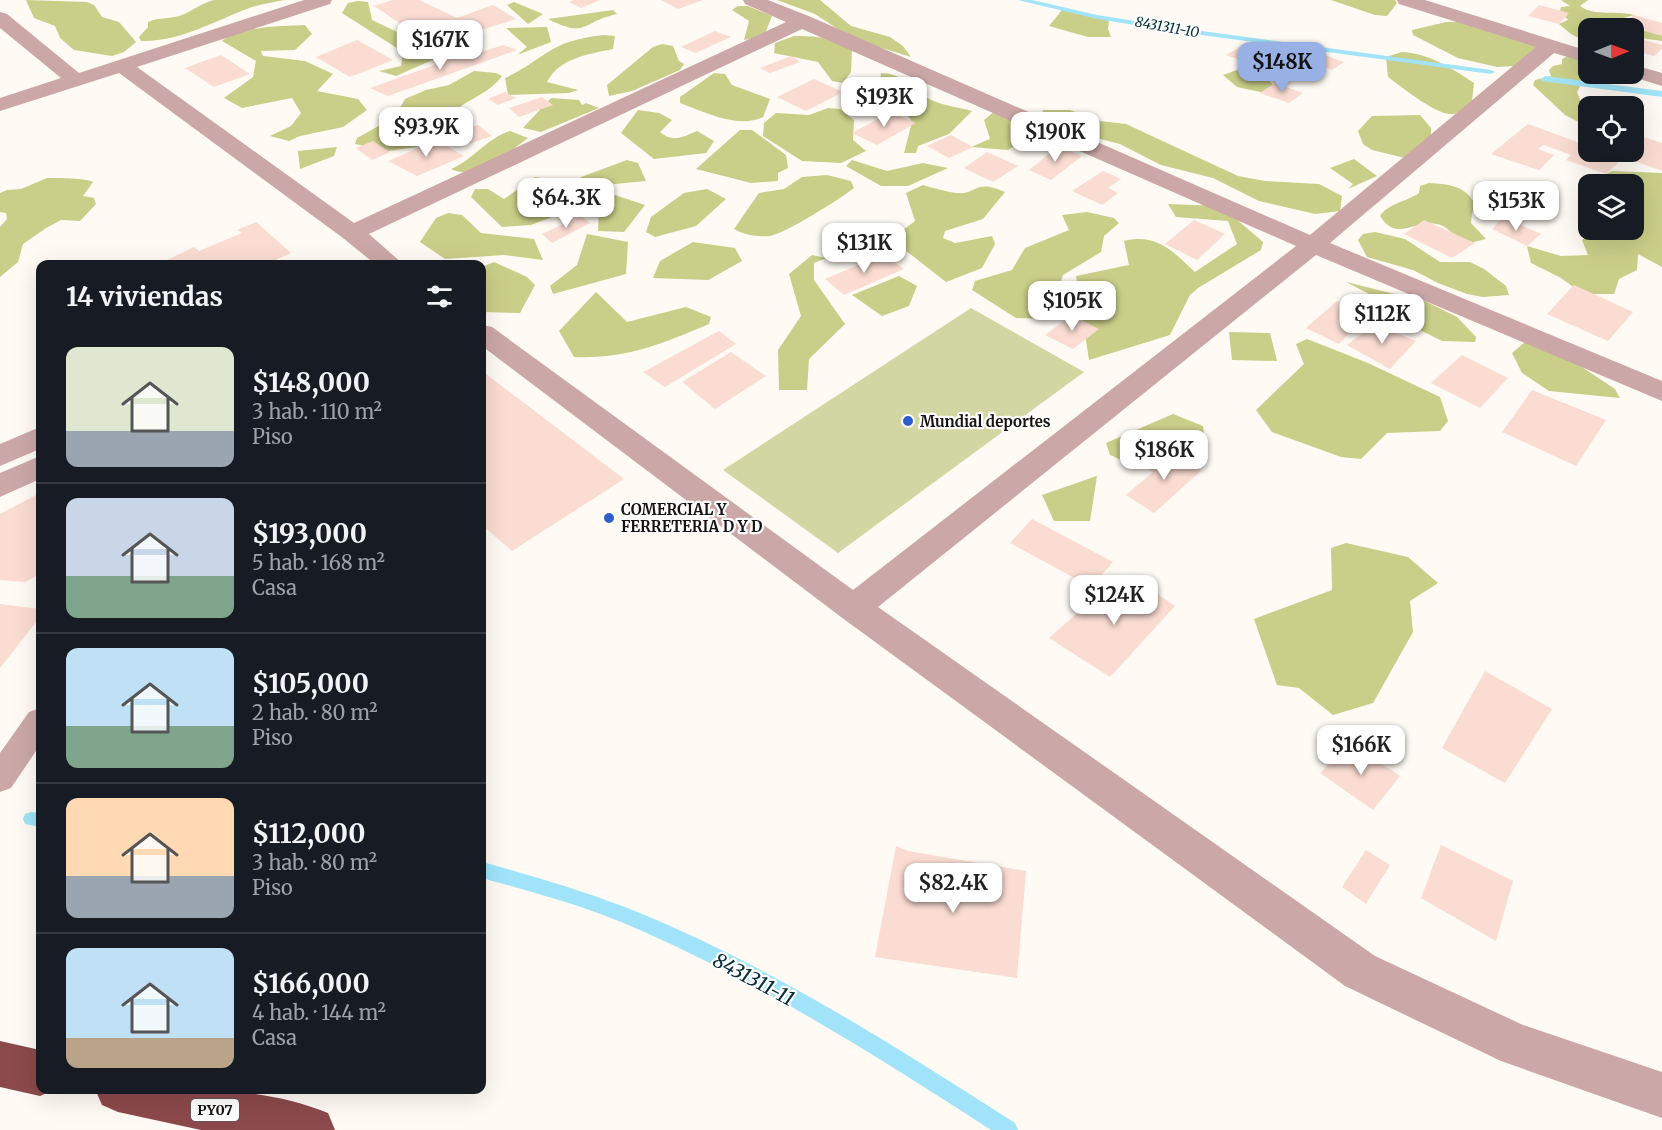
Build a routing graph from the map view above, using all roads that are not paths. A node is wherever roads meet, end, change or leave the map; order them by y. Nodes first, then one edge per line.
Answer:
1 (323, 0) edge
2 (752, 0) edge
3 (1406, 0) edge
4 (0, 18) edge
5 (804, 21) junction
6 (1551, 45) junction
7 (1578, 54) edge
8 (121, 65) junction
9 (1644, 74) edge
10 (76, 80) junction
11 (1662, 80) edge
12 (0, 105) edge
13 (352, 233) junction
14 (1313, 244) junction
15 (385, 260) edge
16 (486, 336) edge
17 (1662, 392) edge
18 (36, 439) edge
19 (0, 456) edge
20 (36, 468) edge
21 (0, 486) edge
22 (853, 608) junction
23 (36, 727) edge
24 (0, 778) edge
25 (0, 1064) edge
26 (36, 1071) edge
27 (142, 1094) edge
28 (1662, 1095) edge
29 (311, 1130) edge

1 - 8 street
2 - 5 street
3 - 6 street
4 - 10 street
5 - 13 street
5 - 14 street
6 - 7 street
6 - 14 street
8 - 10 street
8 - 13 street
9 - 11 street
10 - 12 street
13 - 15 street
14 - 17 street
14 - 22 street
16 - 22 street
18 - 19 street
20 - 21 street
22 - 28 street
23 - 24 lane
25 - 26 highway
27 - 29 highway, PY07

